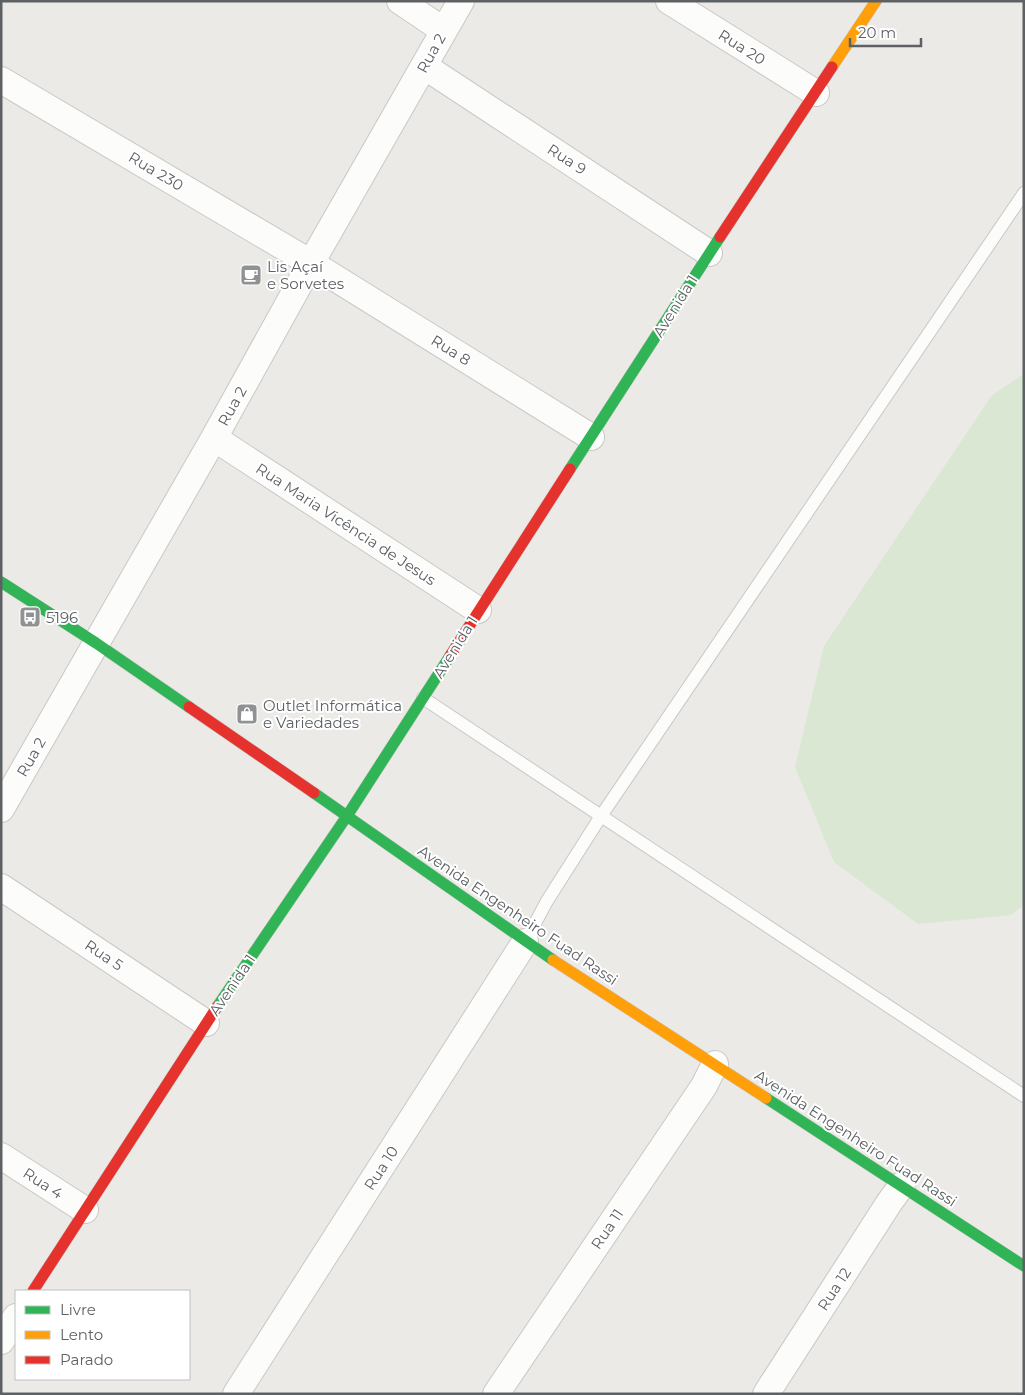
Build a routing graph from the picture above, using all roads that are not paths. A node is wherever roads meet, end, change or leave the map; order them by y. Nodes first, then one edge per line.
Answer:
1 (400, 1) edge
2 (461, 1) edge
3 (669, 1) edge
4 (876, 1) edge
5 (443, 30) junction
6 (424, 66) junction
7 (1, 80) edge
8 (816, 93) junction
9 (1024, 193) edge
10 (709, 253) junction
11 (311, 263) junction
12 (214, 438) junction
13 (591, 438) junction
14 (1, 582) edge
15 (478, 610) junction
16 (96, 644) junction
17 (423, 698) junction
18 (1, 809) edge
19 (347, 816) junction
20 (601, 816) junction
21 (1, 887) edge
22 (525, 942) junction
23 (206, 1023) junction
24 (715, 1064) junction
25 (1024, 1096) edge
26 (1, 1156) edge
27 (902, 1185) junction
28 (85, 1210) junction
29 (1024, 1266) edge
30 (34, 1290) edge
31 (15, 1319) edge
32 (1, 1341) edge
33 (236, 1394) edge
34 (496, 1394) edge
35 (766, 1394) edge

1 - 5 street
2 - 5 street, Rua 2
3 - 8 street, Rua 20
4 - 8 street, Avenida 1
5 - 6 street, Rua 2
6 - 10 street, Rua 9
6 - 11 street, Rua 2
7 - 11 street, Rua 230
8 - 10 street, Avenida 1
9 - 20 lane
10 - 13 street, Avenida 1
11 - 12 street, Rua 2
11 - 13 street, Rua 8
12 - 15 street, Rua Maria Vicência de Jesus
12 - 16 street, Rua 2
13 - 15 street, Avenida 1
14 - 16 street, Avenida Engenheiro Fuad Rassi
15 - 17 street, Avenida 1
16 - 18 street, Rua 2
16 - 19 street, Avenida Engenheiro Fuad Rassi
17 - 19 street, Avenida 1
17 - 20 lane
19 - 22 street, Avenida Engenheiro Fuad Rassi
19 - 23 street, Avenida 1
20 - 22 lane
20 - 25 lane
21 - 23 street, Rua 5
22 - 24 street, Avenida Engenheiro Fuad Rassi
22 - 33 street, Rua 10
23 - 28 street, Avenida 1
24 - 27 street, Avenida Engenheiro Fuad Rassi
24 - 34 street, Rua 11
26 - 28 street, Rua 4
27 - 29 street, Avenida Engenheiro Fuad Rassi
27 - 35 street, Rua 12
28 - 30 street, Avenida 1
31 - 32 street

